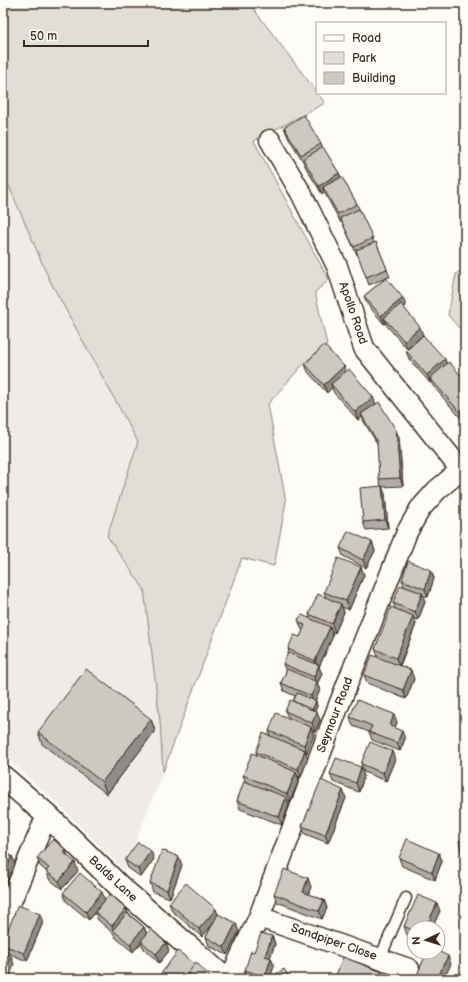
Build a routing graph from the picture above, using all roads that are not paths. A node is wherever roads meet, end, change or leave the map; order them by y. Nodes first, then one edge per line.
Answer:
1 (270, 140) dead end
2 (463, 469) edge
3 (3, 777) edge
4 (48, 815) junction
5 (406, 898) dead end
6 (259, 917) junction
7 (3, 920) edge
8 (380, 958) junction
9 (409, 968) dead end
10 (225, 979) edge
11 (230, 979) edge

1 - 2 street, Apollo Road
2 - 6 street, Seymour Road
3 - 4 street, Balds Lane
4 - 7 street
4 - 10 street, Balds Lane
5 - 8 lane
6 - 8 street, Sandpiper Close
6 - 11 street, Seymour Road
8 - 9 street, Sandpiper Close

